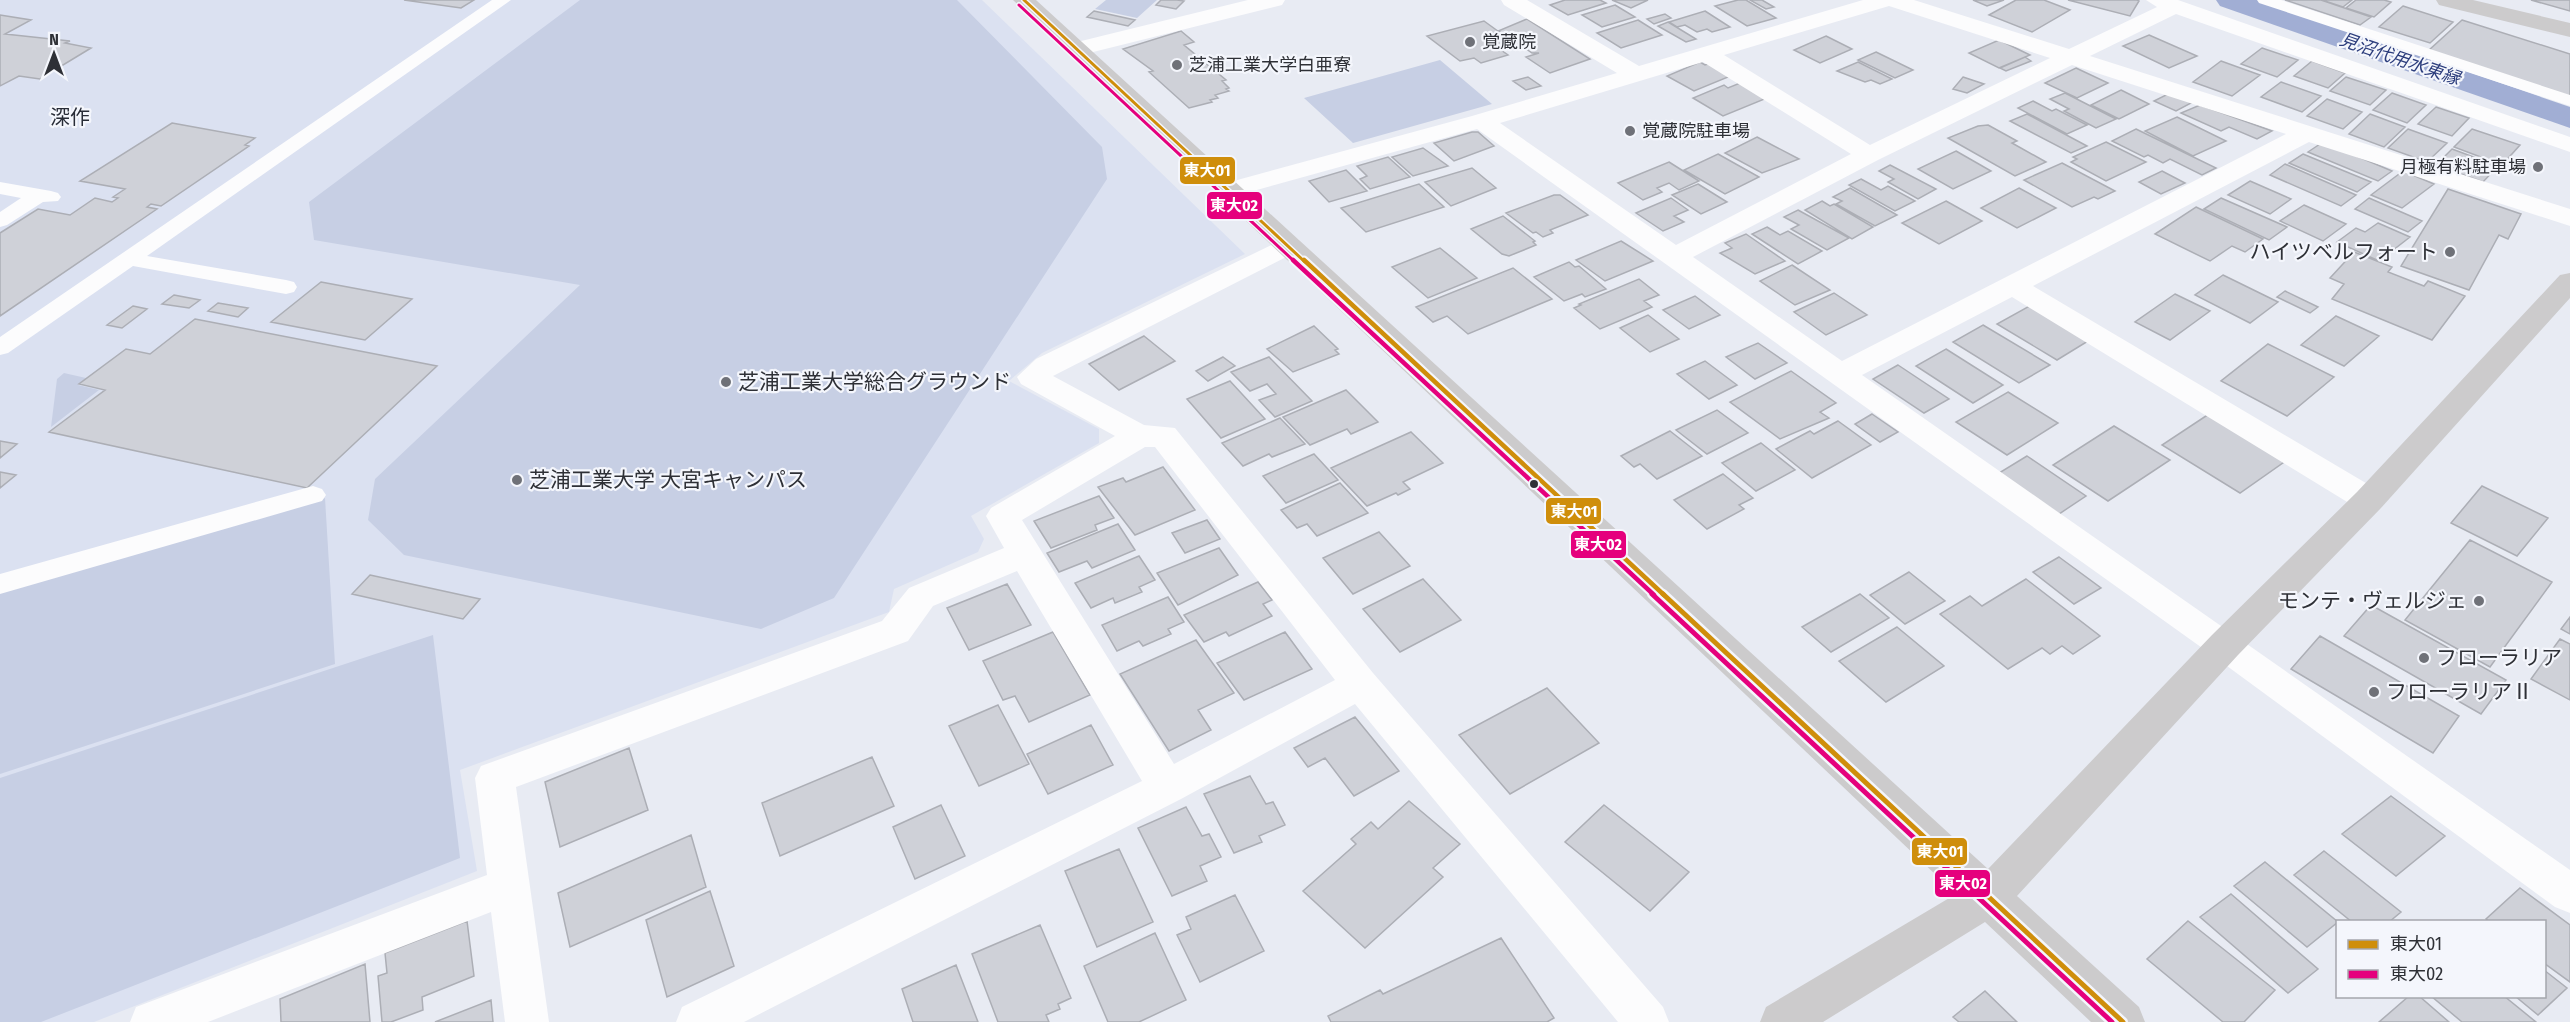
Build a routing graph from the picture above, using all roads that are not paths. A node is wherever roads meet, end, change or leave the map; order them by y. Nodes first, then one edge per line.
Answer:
1 (503, 0) edge
2 (1024, 0) edge
3 (1274, 0) edge
4 (1512, 0) edge
5 (1886, 0) edge
6 (1892, 0) edge
7 (2265, 0) edge
8 (2446, 0) edge
9 (2167, 3) edge
10 (2495, 6) edge
11 (1195, 9) edge
12 (2570, 30) edge
13 (1077, 49) junction
14 (1708, 55) junction
15 (2074, 58) junction
16 (1637, 75) junction
17 (2570, 101) edge
18 (1481, 121) junction
19 (2309, 132) junction
20 (2570, 146) edge
21 (1869, 155) junction
22 (0, 188) edge
23 (1228, 190) junction
24 (2570, 218) edge
25 (0, 221) edge
26 (1288, 245) junction
27 (1673, 257) junction
28 (129, 259) junction
29 (2570, 281) edge
30 (2012, 285) junction
31 (286, 287) dead end
32 (0, 348) edge
33 (1840, 374) junction
34 (1139, 436) junction
35 (313, 495) dead end
36 (2369, 500) junction
37 (1024, 554) junction
38 (0, 584) edge
39 (2225, 645) junction
40 (1360, 684) junction
41 (1167, 787) junction
42 (509, 886) junction
43 (2570, 894) edge
44 (1988, 898) junction
45 (152, 1022) edge
46 (527, 1022) edge
47 (698, 1022) edge
48 (1647, 1022) edge
49 (1782, 1022) edge
50 (2123, 1022) edge

1 - 28 lane
2 - 13 main road
3 - 11 street
4 - 16 street
5 - 14 street
6 - 15 street
7 - 17 lane
8 - 10 main road
9 - 15 street
9 - 20 street
10 - 12 main road
11 - 13 street
13 - 23 main road
14 - 16 street
14 - 21 street
15 - 19 street
15 - 21 street
16 - 18 street
18 - 23 street
18 - 27 street
19 - 24 street
19 - 30 street
21 - 27 street
22 - 25 lane
23 - 26 main road
26 - 34 street
26 - 44 main road
27 - 33 street
28 - 31 lane
28 - 32 lane
29 - 36 main road
30 - 33 street
30 - 36 street
33 - 39 street
34 - 37 street
34 - 40 street
35 - 38 lane
36 - 39 main road
37 - 41 street
37 - 42 street
39 - 43 street
39 - 44 main road
40 - 41 street
40 - 48 street
41 - 47 street
42 - 45 street
42 - 46 street
44 - 49 main road
44 - 50 main road

